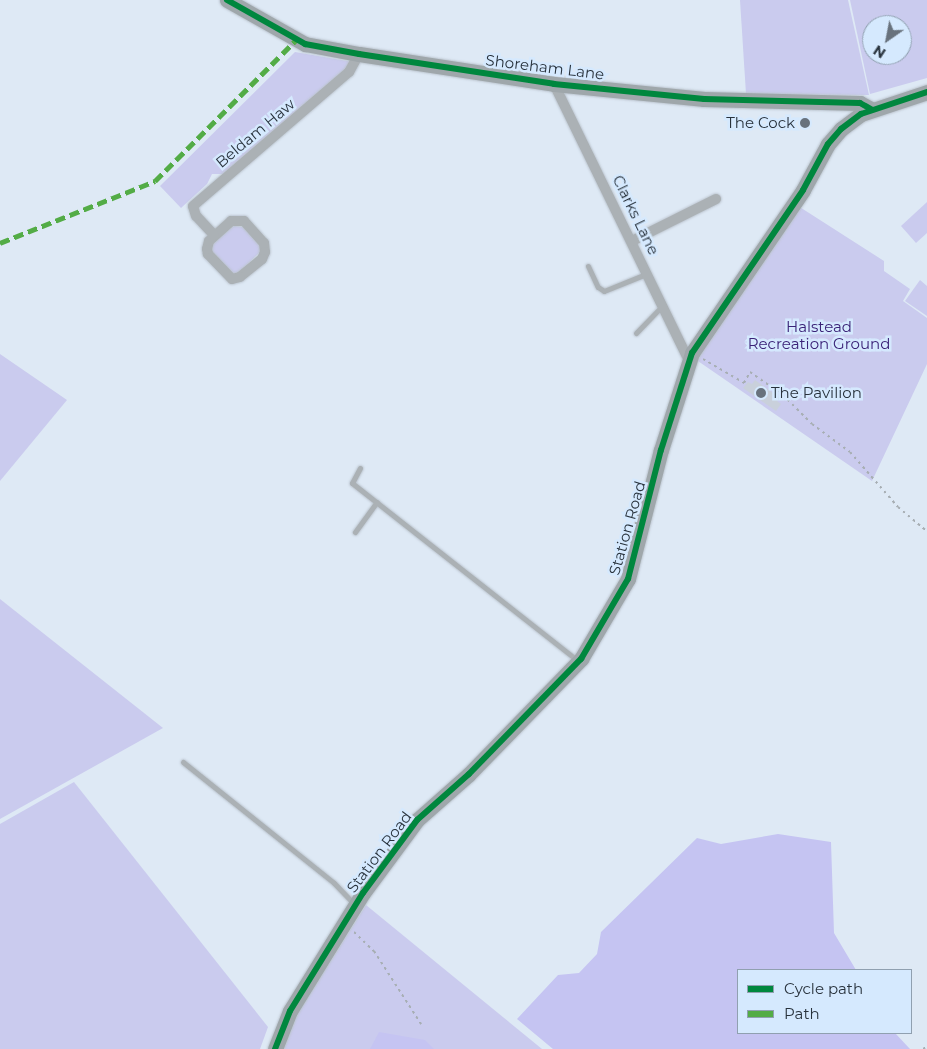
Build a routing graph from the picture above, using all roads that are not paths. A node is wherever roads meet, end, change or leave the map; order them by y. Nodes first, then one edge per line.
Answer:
1 (227, 0) edge
2 (359, 54) junction
3 (554, 84) junction
4 (927, 92) edge
5 (871, 109) junction
6 (716, 199) dead end
7 (214, 235) junction
8 (632, 241) junction
9 (588, 266) dead end
10 (647, 273) junction
11 (662, 306) junction
12 (636, 333) dead end
13 (690, 357) junction
14 (360, 468) dead end
15 (377, 502) junction
16 (355, 532) dead end
17 (578, 662) junction
18 (182, 762) dead end
19 (355, 906) junction
20 (275, 1049) edge

1 - 2 street, Shoreham Lane
2 - 3 street, Shoreham Lane
2 - 7 street, Beldam Haw
3 - 5 street, Shoreham Lane
3 - 8 street, Clarks Lane
4 - 5 street
5 - 13 street, Station Road
6 - 8 street
7 - 7 street
8 - 10 street, Clarks Lane
9 - 10 lane
10 - 11 street, Clarks Lane
11 - 12 lane
11 - 13 street, Clarks Lane
13 - 17 street, Station Road
14 - 15 lane
15 - 16 lane
15 - 17 lane
17 - 19 street, Station Road
18 - 19 lane
19 - 20 street, Station Road

